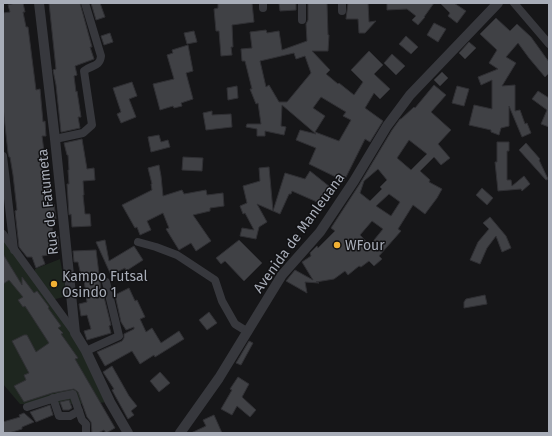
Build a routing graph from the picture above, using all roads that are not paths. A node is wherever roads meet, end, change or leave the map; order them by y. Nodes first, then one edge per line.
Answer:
1 (39, 3) edge
2 (85, 3) edge
3 (302, 3) edge
4 (498, 3) edge
5 (514, 3) edge
6 (302, 20) dead end
7 (549, 44) edge
8 (55, 140) junction
9 (3, 156) edge
10 (5, 189) edge
11 (3, 234) edge
12 (138, 242) dead end
13 (14, 251) junction
14 (106, 282) dead end
15 (248, 332) junction
16 (76, 333) junction
17 (86, 351) junction
18 (54, 398) junction
19 (27, 407) dead end
20 (79, 411) junction
21 (86, 433) edge
22 (128, 433) edge
23 (180, 433) edge

1 - 8 street, Rua de Fatumeta
2 - 8 street
3 - 6 street
4 - 15 street, Avenida de Manleuana
5 - 7 street
8 - 16 street, Rua de Fatumeta
9 - 10 street
10 - 13 street
11 - 13 street
12 - 15 street
13 - 16 street
14 - 17 street
15 - 23 street, Avenida de Manleuana
16 - 17 street, Rua de Fatumeta
17 - 22 street, Rua de Fatumeta
18 - 19 street
18 - 20 street
18 - 20 street
20 - 21 street

